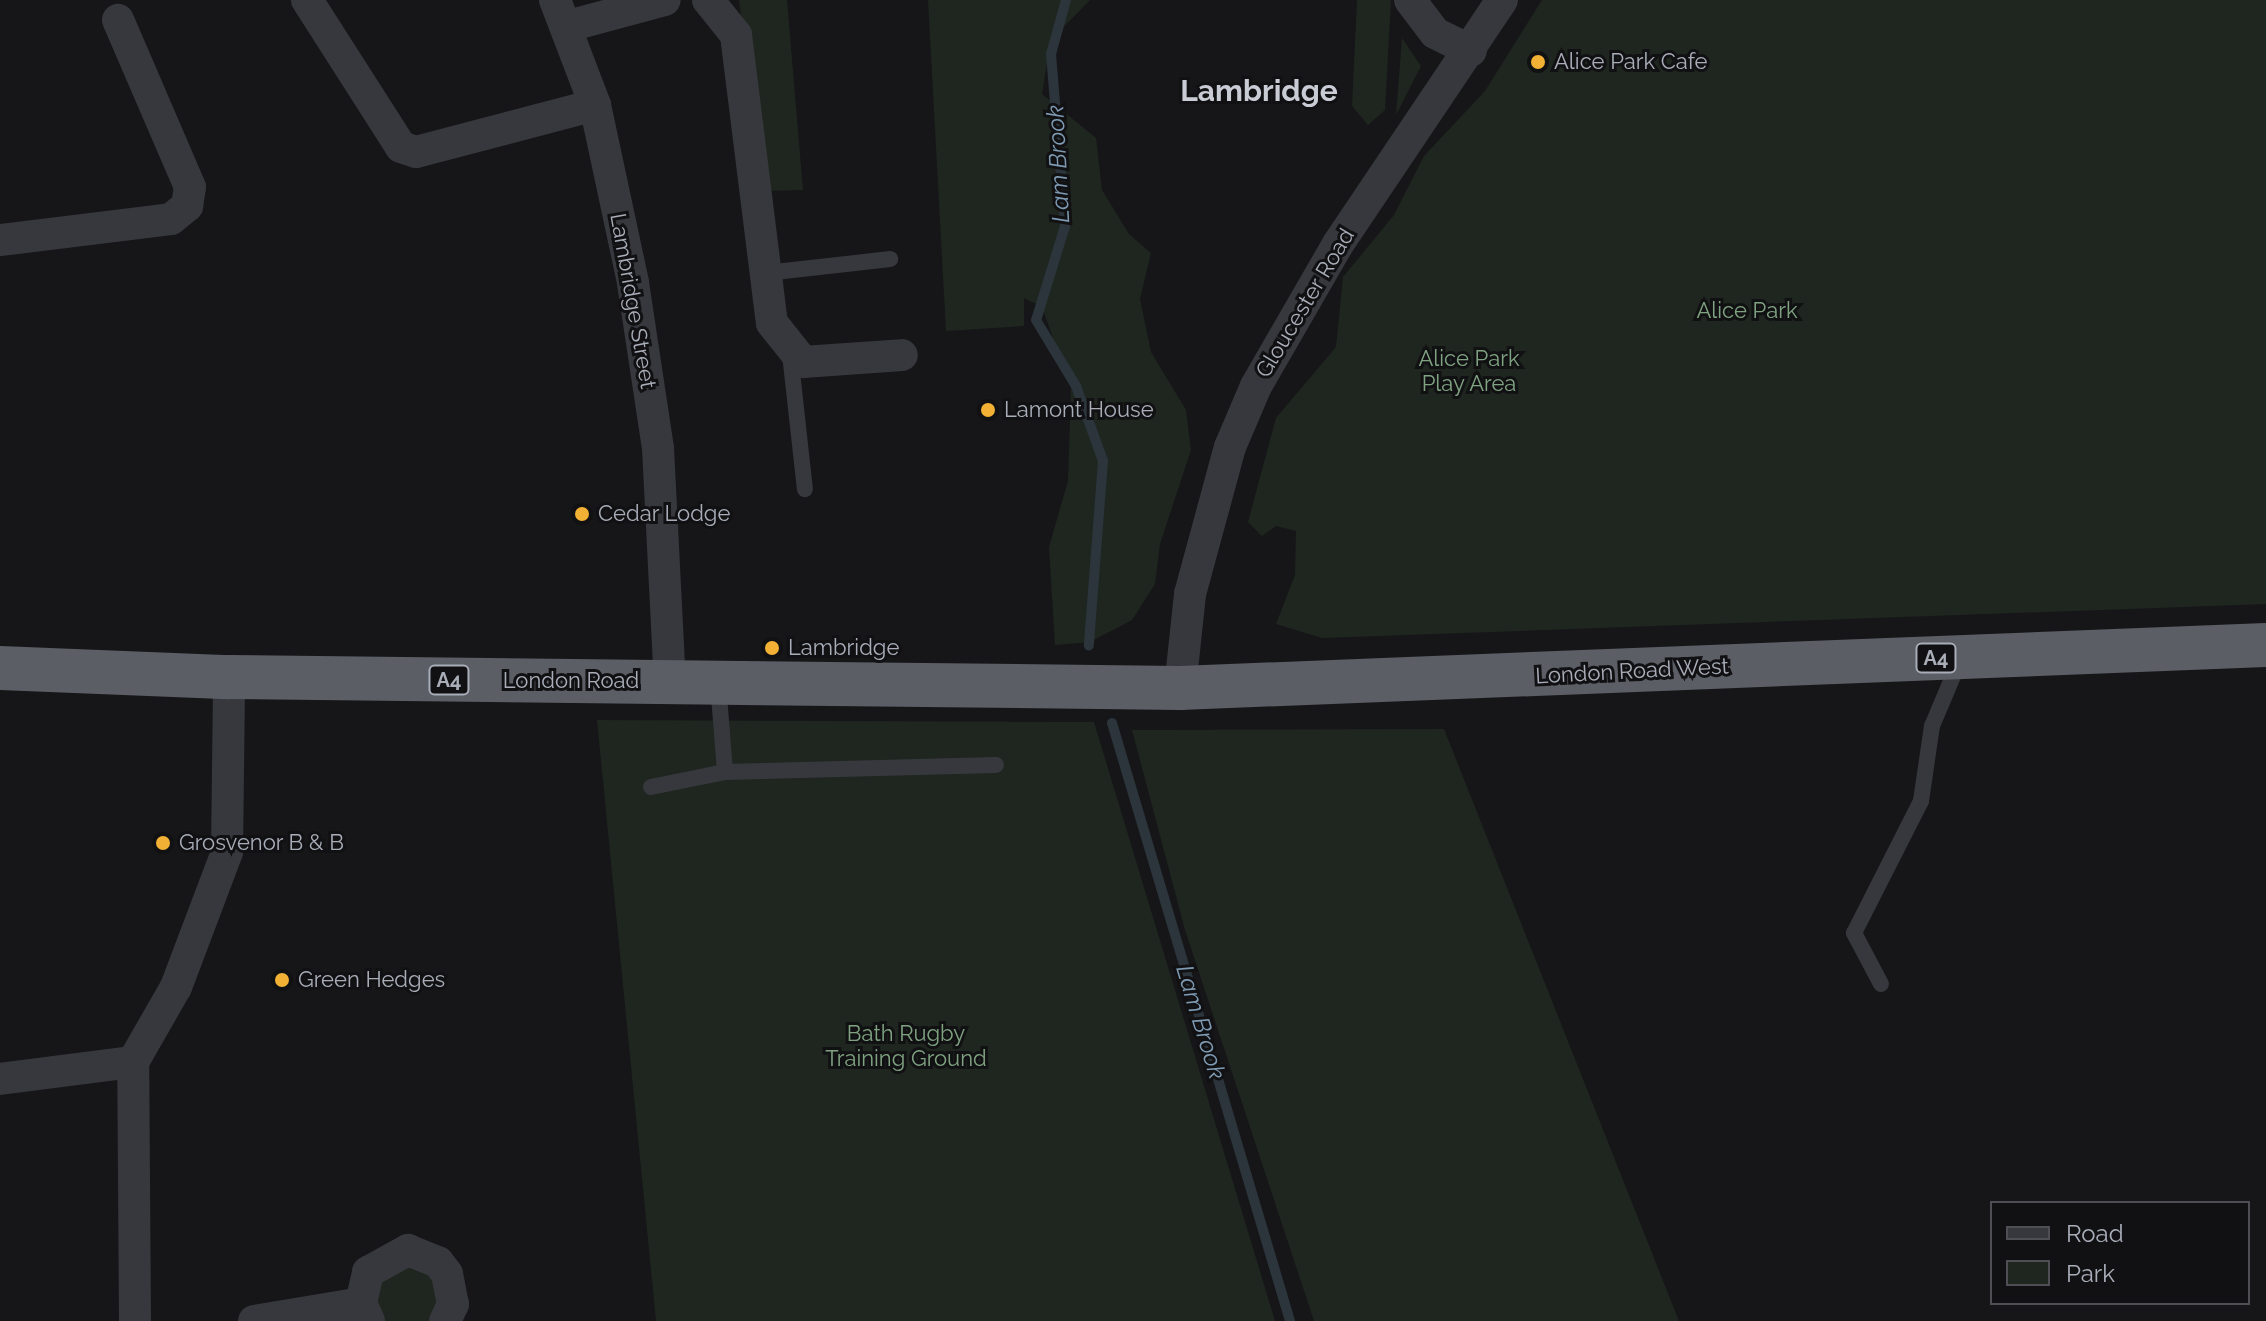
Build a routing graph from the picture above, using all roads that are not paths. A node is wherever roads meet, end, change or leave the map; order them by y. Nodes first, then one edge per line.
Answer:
1 (307, 0) edge
2 (665, 0) edge
3 (708, 0) edge
4 (1410, 0) edge
5 (1502, 0) edge
6 (562, 13) edge
7 (118, 20) dead end
8 (1471, 51) junction
9 (595, 105) junction
10 (0, 240) edge
11 (890, 259) dead end
12 (766, 273) junction
13 (789, 345) junction
14 (902, 355) dead end
15 (805, 489) dead end
16 (2266, 645) edge
17 (1961, 656) junction
18 (0, 668) edge
19 (229, 677) junction
20 (670, 681) junction
21 (718, 682) junction
22 (998, 685) joint
23 (1180, 688) junction
24 (996, 765) dead end
25 (725, 772) junction
26 (651, 787) dead end
27 (1881, 984) dead end
28 (133, 1062) junction
29 (0, 1079) edge
30 (365, 1312) edge
31 (135, 1321) edge
32 (254, 1321) edge
33 (445, 1321) edge

1 - 9 street
2 - 6 street, Lambridge Street
3 - 12 street
4 - 8 street
5 - 8 street, Gloucester Road
6 - 9 street, Lambridge Street
7 - 10 street
8 - 23 street, Gloucester Road
9 - 20 street, Lambridge Street
11 - 12 lane
12 - 13 street
13 - 14 street
13 - 15 lane
16 - 17 highway, London Road West / A4
17 - 23 highway, London Road West / A4
17 - 27 lane
18 - 19 highway, London Road / A4
19 - 20 highway, London Road / A4
19 - 28 street
20 - 21 highway, London Road / A4
21 - 22 highway, London Road / A4
21 - 25 lane
22 - 23 highway, London Road West / A4
24 - 25 lane
25 - 26 lane
28 - 29 street
28 - 31 street
30 - 32 street
30 - 33 street

